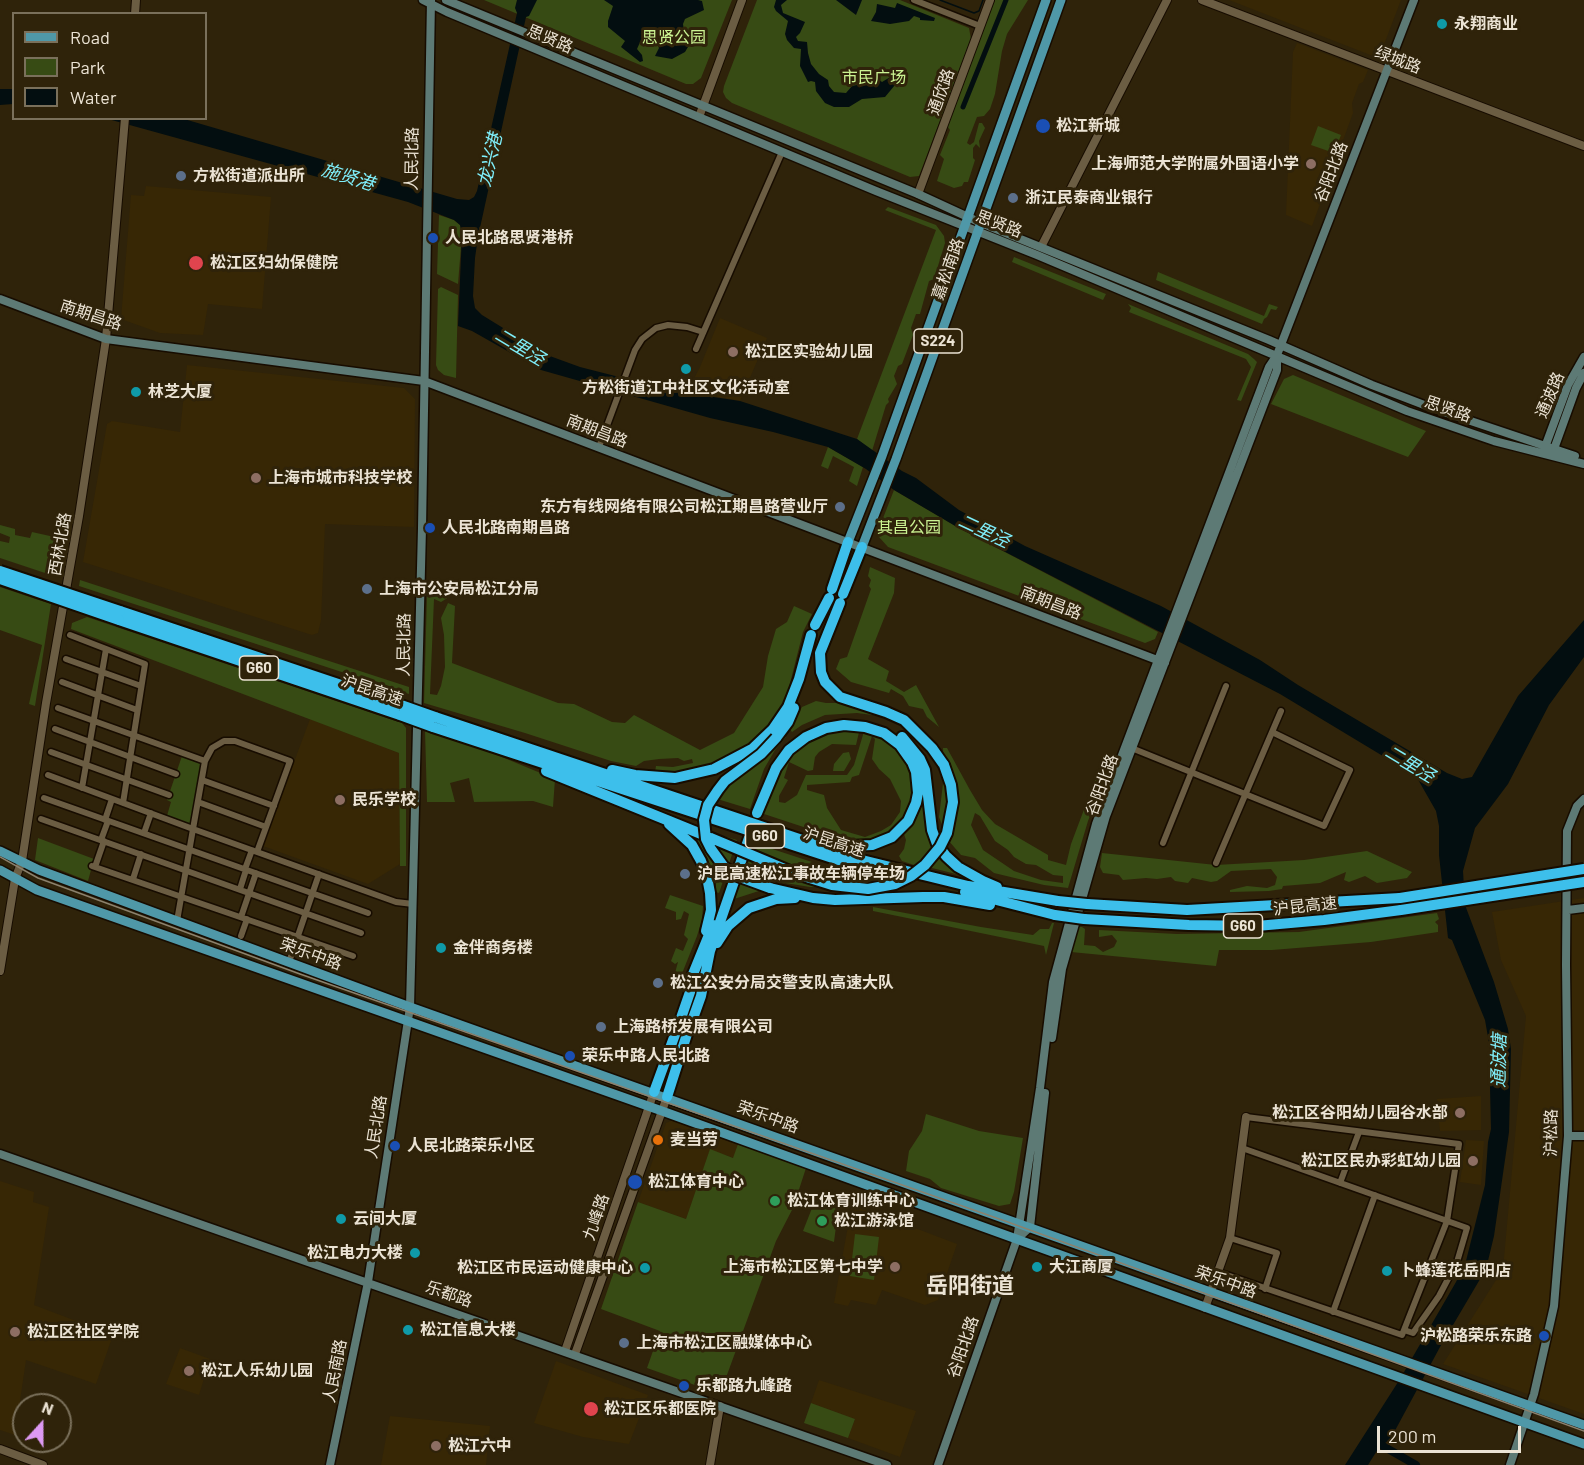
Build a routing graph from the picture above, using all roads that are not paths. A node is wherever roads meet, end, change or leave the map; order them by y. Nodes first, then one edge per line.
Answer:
1 (423, 0) edge
2 (446, 0) edge
3 (742, 0) edge
4 (914, 0) edge
5 (990, 0) edge
6 (1046, 0) edge
7 (1061, 0) edge
8 (1167, 0) edge
9 (1202, 0) edge
10 (1414, 0) edge
11 (432, 2) edge
12 (980, 26) junction
13 (1387, 70) junction
14 (703, 105) junction
15 (699, 117) junction
16 (125, 120) edge
17 (1584, 146) edge
18 (782, 152) junction
19 (918, 194) junction
20 (968, 217) junction
21 (964, 227) junction
22 (979, 227) junction
23 (1041, 247) junction
24 (0, 299) edge
25 (703, 332) junction
26 (106, 339) junction
27 (1280, 346) junction
28 (696, 348) dead end
29 (1277, 355) junction
30 (1584, 357) edge
31 (1584, 373) edge
32 (424, 381) junction
33 (598, 447) junction
34 (1547, 450) junction
35 (1570, 457) junction
36 (1584, 458) edge
37 (1584, 464) edge
38 (848, 542) junction
39 (862, 547) junction
40 (0, 571) edge
41 (0, 579) edge
42 (119, 615) junction
43 (813, 630) junction
44 (70, 635) dead end
45 (106, 649) junction
46 (66, 659) dead end
47 (1162, 661) junction
48 (102, 672) junction
49 (62, 682) dead end
50 (141, 686) junction
51 (1226, 686) dead end
52 (98, 695) junction
53 (58, 708) dead end
54 (137, 710) junction
55 (1281, 711) dead end
56 (895, 716) junction
57 (94, 721) junction
58 (55, 729) dead end
59 (1272, 732) junction
60 (133, 735) junction
61 (481, 737) junction
62 (90, 742) junction
63 (1129, 747) junction
64 (51, 752) dead end
65 (130, 757) junction
66 (205, 761) junction
67 (86, 765) junction
68 (1191, 772) junction
69 (176, 774) dead end
70 (48, 775) dead end
71 (126, 780) junction
72 (202, 780) junction
73 (82, 788) junction
74 (169, 795) dead end
75 (1245, 795) junction
76 (44, 798) dead end
77 (112, 799) junction
78 (1584, 799) edge
79 (198, 802) junction
80 (123, 803) junction
81 (692, 803) junction
82 (274, 806) junction
83 (151, 813) junction
84 (651, 813) junction
85 (930, 817) junction
86 (41, 819) dead end
87 (107, 820) junction
88 (266, 827) junction
89 (193, 829) junction
90 (144, 833) junction
91 (103, 841) junction
92 (1163, 843) dead end
93 (189, 849) junction
94 (0, 850) edge
95 (254, 851) junction
96 (141, 854) junction
97 (22, 861) junction
98 (1216, 863) dead end
99 (1584, 869) edge
100 (0, 870) edge
101 (186, 870) junction
102 (246, 870) junction
103 (256, 873) junction
104 (319, 874) junction
105 (15, 879) junction
106 (133, 879) junction
107 (1584, 882) edge
108 (240, 889) junction
109 (249, 893) junction
110 (313, 893) junction
111 (182, 896) junction
112 (813, 898) junction
113 (1059, 899) junction
114 (413, 904) junction
115 (1584, 908) edge
116 (1568, 910) junction
117 (306, 913) junction
118 (368, 913) dead end
119 (1055, 915) junction
120 (244, 918) junction
121 (177, 921) junction
122 (361, 933) dead end
123 (241, 936) dead end
124 (298, 937) junction
125 (706, 938) junction
126 (353, 956) dead end
127 (289, 962) junction
128 (707, 962) junction
129 (0, 971) edge
130 (410, 1007) junction
131 (408, 1020) junction
132 (684, 1027) junction
133 (654, 1092) junction
134 (667, 1097) junction
135 (649, 1107) junction
136 (662, 1111) junction
137 (1246, 1118) joint
138 (1359, 1132) junction
139 (1568, 1136) junction
140 (1584, 1136) edge
141 (1242, 1148) junction
142 (0, 1154) edge
143 (1340, 1183) junction
144 (1375, 1195) junction
145 (1447, 1221) junction
146 (1019, 1223) junction
147 (1030, 1227) junction
148 (1230, 1238) junction
149 (1017, 1239) junction
150 (1218, 1272) junction
151 (368, 1282) junction
152 (1265, 1289) junction
153 (1210, 1292) junction
154 (1205, 1308) junction
155 (1333, 1312) junction
156 (1404, 1330) junction
157 (565, 1351) junction
158 (575, 1354) junction
159 (1530, 1404) junction
160 (720, 1406) junction
161 (1524, 1422) junction
162 (1584, 1425) edge
163 (1584, 1444) edge
164 (0, 1449) edge
165 (43, 1465) edge
166 (330, 1465) edge
167 (710, 1465) edge
168 (887, 1465) edge
169 (938, 1465) edge
170 (1510, 1465) edge

1 - 11 main road, 思贤路
2 - 14 main road, 思贤路
3 - 14 street
4 - 12 street
5 - 12 street, 通欣路
6 - 20 main road, 嘉松南路 / S224
7 - 22 main road, 嘉松南路 / S224
8 - 23 street
9 - 13 street, 绿城路
10 - 13 main road, 谷阳北路
11 - 15 main road, 思贤路
11 - 32 main road, 人民北路
12 - 19 street, 通欣路
13 - 17 street, 绿城路
13 - 27 main road, 谷阳北路
14 - 15 street
14 - 19 main road, 思贤路
15 - 18 main road, 思贤路
16 - 26 street, 西林北路
18 - 21 main road, 思贤路
18 - 25 street
19 - 20 main road, 思贤路
20 - 21 main road, 嘉松南路 / S224
20 - 22 main road, 思贤路
21 - 22 main road, 思贤路
21 - 38 main road, 嘉松南路 / S224
22 - 23 main road, 思贤路
22 - 29 main road, 思贤路
22 - 39 main road, 嘉松南路 / S224
23 - 27 main road, 思贤路
24 - 26 main road, 南期昌路
25 - 28 street
25 - 33 street
26 - 32 main road, 南期昌路
26 - 97 street, 西林北路
27 - 29 main road, 谷阳北路
27 - 34 main road, 思贤路
29 - 34 main road, 思贤路
29 - 47 main road, 谷阳北路
30 - 34 main road, 通波路
31 - 34 main road, 通波路
32 - 33 main road, 南期昌路
32 - 114 main road, 人民北路
33 - 38 main road, 南期昌路
34 - 35 main road, 思贤路
35 - 36 main road
35 - 37 main road
38 - 39 main road, 南期昌路
38 - 43 highway
39 - 47 main road, 南期昌路
39 - 56 highway
40 - 42 highway, 沪昆高速 / G60, bridge
41 - 42 highway, 沪昆高速 / G60, bridge
42 - 61 highway, 沪昆高速 / G60, bridge
43 - 61 highway
43 - 112 highway, bridge
44 - 45 street
45 - 48 street
45 - 50 street
46 - 48 street
47 - 63 main road, 谷阳北路
48 - 50 street
48 - 52 street
49 - 52 street
50 - 54 street
51 - 68 street
52 - 54 street
52 - 57 street
53 - 57 street
54 - 60 street
55 - 59 street
56 - 84 highway, bridge
56 - 85 highway
57 - 60 street
57 - 62 street
58 - 62 street
59 - 75 street
59 - 75 street
60 - 65 street
60 - 66 street
61 - 81 highway, 沪昆高速 / G60
61 - 84 highway
61 - 119 highway, 沪昆高速 / G60
62 - 65 street
62 - 67 street
63 - 68 street
63 - 146 main road, 谷阳北路
63 - 147 main road, 谷阳北路
64 - 67 street
65 - 69 street
65 - 71 street
66 - 72 street
66 - 82 street
67 - 71 street
67 - 73 street
68 - 75 street
68 - 92 street
70 - 73 street
71 - 74 street
71 - 80 street
72 - 79 street
72 - 82 street
73 - 77 street
75 - 98 street
76 - 87 street
77 - 80 street
77 - 87 street
78 - 116 main road, 沪松路
79 - 88 street
79 - 89 street
80 - 83 street
81 - 85 highway
81 - 113 highway, 沪昆高速 / G60
82 - 88 street
83 - 89 street
83 - 90 street
84 - 125 highway
85 - 113 highway
86 - 91 street
87 - 90 street
87 - 91 street
88 - 95 street
89 - 93 street
89 - 95 street
90 - 93 street
91 - 96 street
91 - 106 street
93 - 101 street
93 - 102 street
94 - 97 main road, 荣乐中路
95 - 102 street
95 - 104 street
96 - 101 street
96 - 106 street
97 - 105 street, 西林北路
97 - 121 main road, 荣乐中路
99 - 113 highway, 沪昆高速 / G60, bridge
100 - 105 main road, 荣乐中路
101 - 108 street
101 - 111 street
102 - 103 street
102 - 108 street
103 - 109 street
103 - 110 street
104 - 110 street
104 - 114 street
105 - 129 street, 西林北路
105 - 131 main road, 荣乐中路
106 - 111 street
107 - 119 highway, 沪昆高速 / G60, bridge
108 - 109 street
109 - 117 street
109 - 120 street
110 - 117 street
110 - 118 street
111 - 120 street
111 - 121 street
112 - 119 highway
112 - 128 highway
114 - 130 main road, 人民北路
115 - 116 main road
116 - 139 main road, 沪松路
117 - 122 street
117 - 124 street
120 - 123 street
120 - 124 street
121 - 127 main road, 荣乐中路
124 - 126 street
124 - 127 street
125 - 128 highway
125 - 132 highway
127 - 130 main road, 荣乐中路
128 - 132 highway
130 - 131 main road, 人民北路
130 - 133 main road, 荣乐中路
131 - 135 main road, 荣乐中路
131 - 151 main road, 人民北路
132 - 133 highway
132 - 134 highway
133 - 134 main road, 荣乐中路
133 - 135 street, 九峰路
134 - 136 street, 九峰路
134 - 146 main road, 荣乐中路
135 - 136 main road, 荣乐中路
135 - 157 street, 九峰路
136 - 149 main road, 荣乐中路
136 - 158 street, 九峰路
137 - 138 street
137 - 141 street
138 - 143 street
138 - 145 street
139 - 140 main road
139 - 159 main road, 沪松路
141 - 143 street
141 - 148 street
142 - 151 main road, 乐都路
143 - 144 street
144 - 145 street
144 - 155 street
145 - 156 street
145 - 156 street
146 - 147 main road, 荣乐中路
146 - 149 main road, 谷阳北路
147 - 149 main road, 谷阳北路
147 - 153 main road, 荣乐中路
148 - 150 street
148 - 152 street
149 - 154 main road, 荣乐中路
149 - 169 main road, 谷阳北路
150 - 152 street
150 - 153 street
151 - 157 main road, 乐都路
151 - 166 main road, 人民南路
152 - 155 street
153 - 154 street
153 - 159 main road, 荣乐中路
154 - 161 main road, 荣乐中路
155 - 156 street
157 - 158 main road, 乐都路
158 - 160 main road, 乐都路
159 - 161 main road, 沪松路
159 - 162 main road, 荣乐中路
160 - 167 street
160 - 168 main road, 乐都路
161 - 163 main road, 荣乐中路
161 - 170 main road, 沪松路
164 - 165 street

